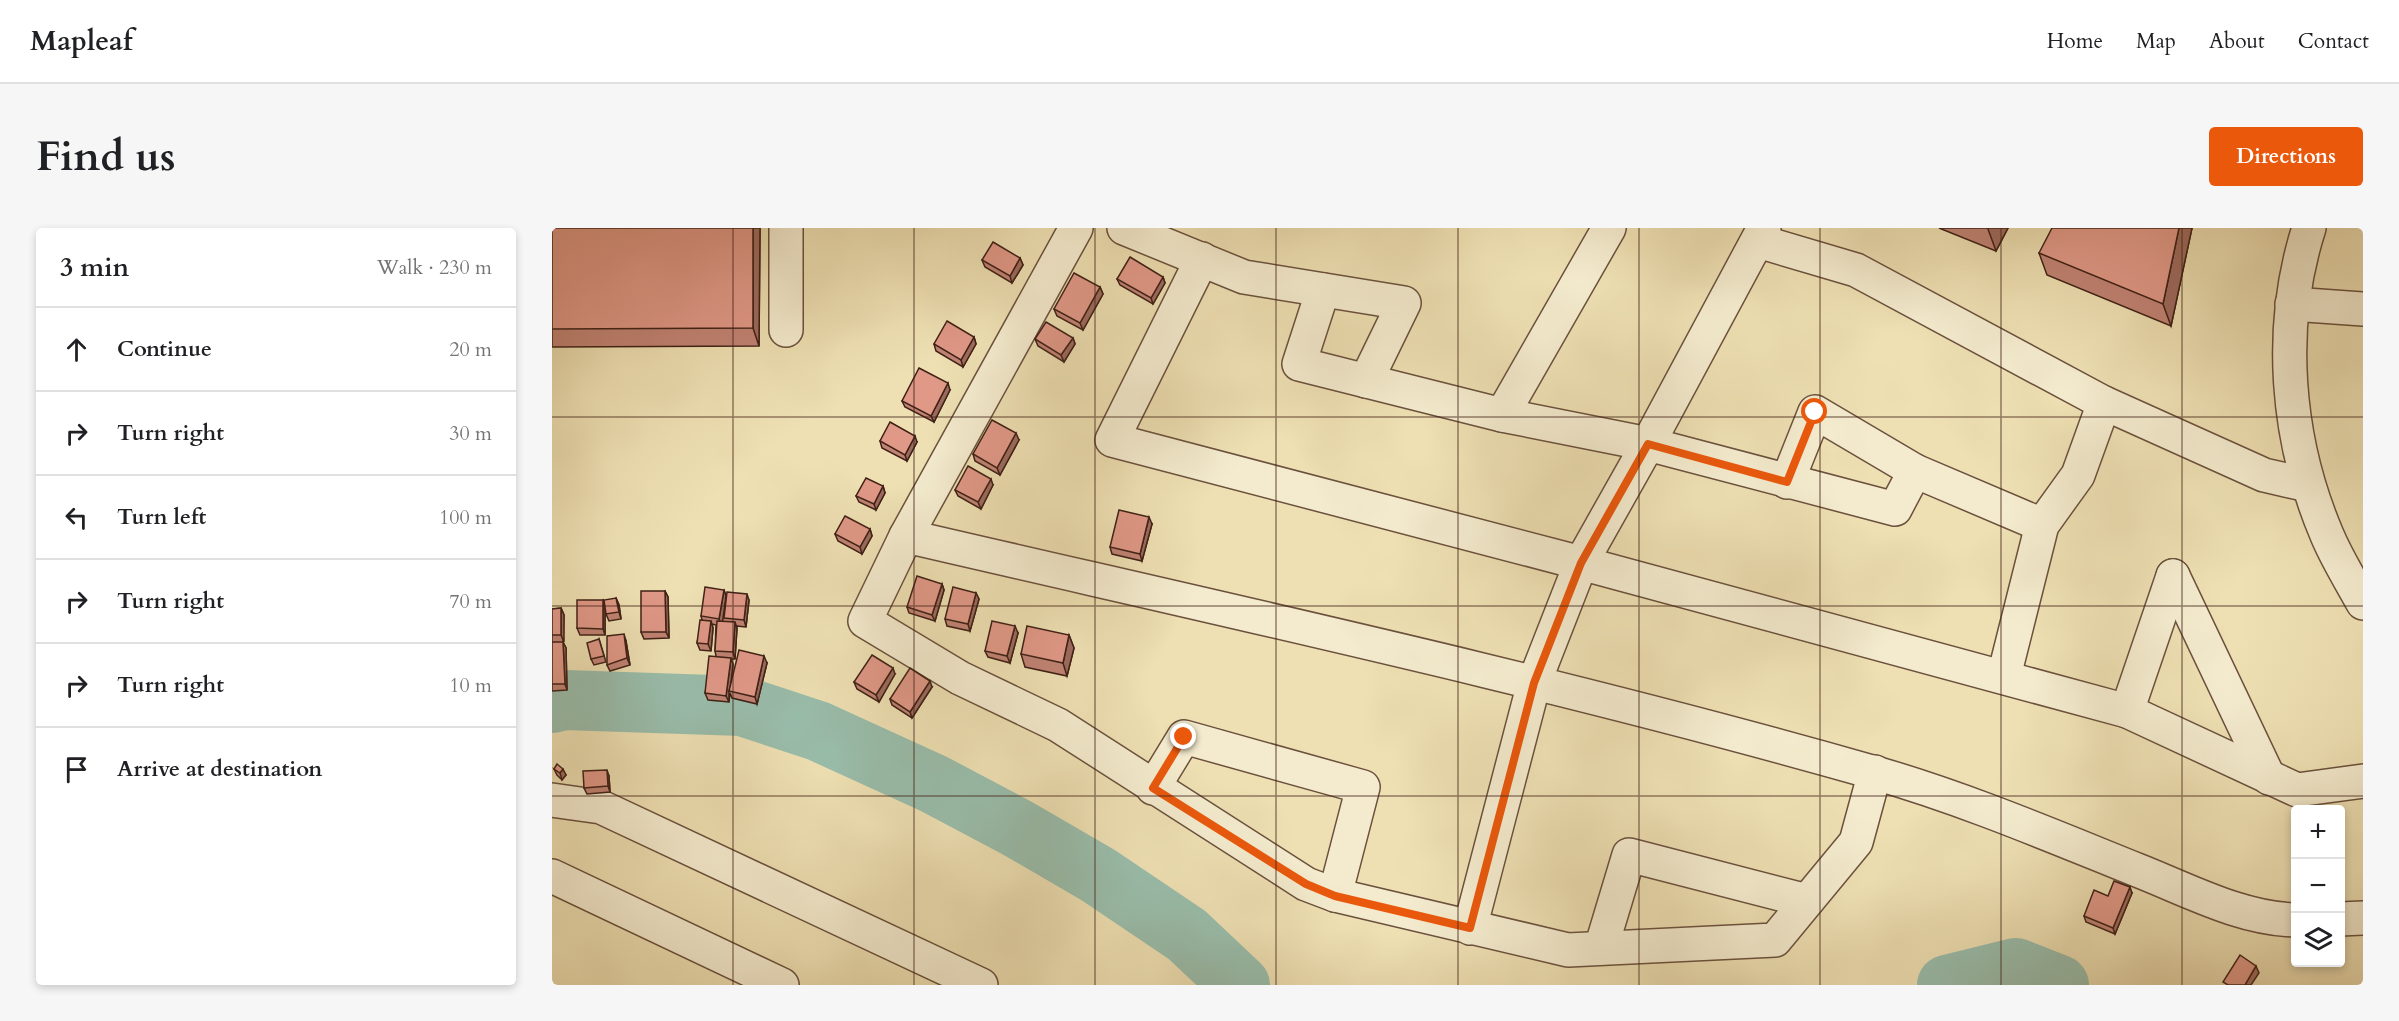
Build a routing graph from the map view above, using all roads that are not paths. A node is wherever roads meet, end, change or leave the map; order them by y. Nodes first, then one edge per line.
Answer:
1 (786, 228) edge
2 (1077, 228) edge
3 (1124, 228) edge
4 (1609, 228) edge
5 (2309, 228) edge
6 (1761, 234) edge
7 (1202, 259) junction
8 (1323, 290) junction
9 (2292, 304) junction
10 (2363, 309) edge
11 (786, 330) dead end
12 (1366, 381) junction
13 (2104, 403) junction
14 (1502, 415) junction
15 (1648, 444) junction
16 (1915, 471) junction
17 (1787, 482) junction
18 (2308, 485) junction
19 (2042, 525) junction
20 (906, 536) junction
21 (1581, 563) junction
22 (2363, 603) edge
23 (2004, 676) junction
24 (1534, 683) junction
25 (2127, 711) junction
26 (1875, 772) junction
27 (2270, 778) junction
28 (2363, 782) edge
29 (1153, 788) junction
30 (552, 800) edge
31 (552, 876) edge
32 (1335, 896) junction
33 (1807, 901) junction
34 (2363, 918) edge
35 (2345, 919) edge
36 (2291, 920) edge
37 (1470, 928) junction
38 (1601, 948) junction
39 (782, 985) edge
40 (981, 985) edge

1 - 11 street
2 - 20 street
3 - 7 street
4 - 14 street
5 - 9 street
6 - 13 street
6 - 15 street
7 - 8 street
7 - 21 street
8 - 12 street
8 - 12 street
9 - 10 street
9 - 18 street
12 - 14 street
13 - 18 street
13 - 19 street
14 - 15 street
15 - 17 street
15 - 21 street
16 - 17 street
16 - 17 street
16 - 19 street
18 - 22 street
19 - 23 street
20 - 24 street
20 - 29 street
21 - 23 street
21 - 24 street
23 - 25 street
24 - 26 street
24 - 37 street
25 - 27 street
25 - 27 street
26 - 33 street
26 - 36 street
27 - 28 street
29 - 32 street
29 - 32 street
30 - 40 street
31 - 39 street
32 - 37 street
33 - 38 street
33 - 38 street
34 - 35 street
37 - 38 street

